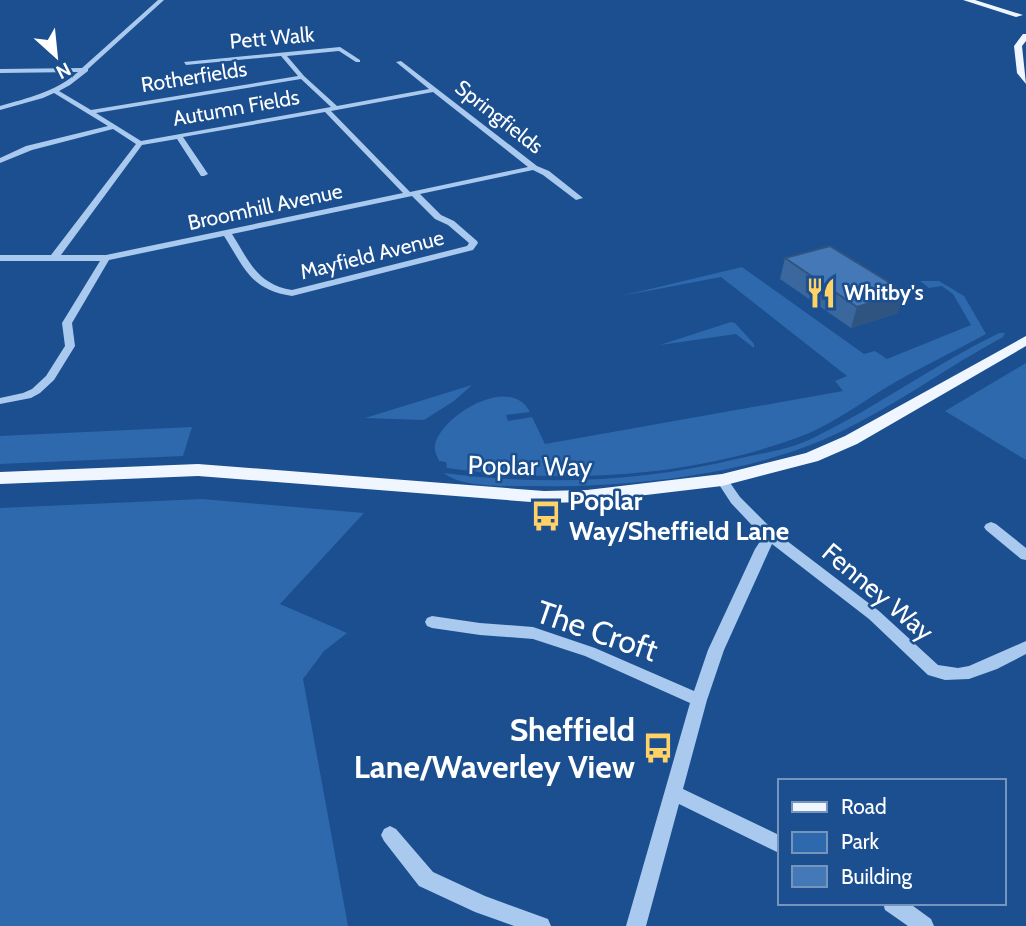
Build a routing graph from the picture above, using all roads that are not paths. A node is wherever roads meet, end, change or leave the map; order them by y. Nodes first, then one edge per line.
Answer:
1 (161, 0) edge
2 (967, 0) edge
3 (1022, 14) edge
4 (1024, 29) edge
5 (283, 55) junction
6 (358, 61) dead end
7 (399, 62) dead end
8 (186, 63) dead end
9 (86, 70) junction
10 (0, 71) edge
11 (302, 77) junction
12 (1026, 81) edge
13 (435, 90) junction
14 (56, 92) junction
15 (0, 108) edge
16 (330, 108) junction
17 (92, 112) junction
18 (114, 127) junction
19 (179, 136) junction
20 (140, 143) junction
21 (0, 161) edge
22 (534, 168) junction
23 (204, 174) dead end
24 (412, 194) junction
25 (579, 198) dead end
26 (227, 233) junction
27 (0, 258) edge
28 (54, 258) junction
29 (106, 258) junction
30 (1026, 340) edge
31 (0, 401) edge
32 (0, 478) edge
33 (722, 480) junction
34 (992, 527) dead end
35 (770, 537) junction
36 (1026, 555) edge
37 (432, 622) dead end
38 (1026, 647) edge
39 (699, 700) junction
40 (675, 794) junction
41 (390, 835) dead end
42 (778, 844) edge
43 (895, 905) edge
44 (541, 926) edge
45 (636, 926) edge
46 (924, 926) edge

1 - 9 street
2 - 3 main road
3 - 4 main road
4 - 12 main road
5 - 6 street, Pett Walk
5 - 8 street, Pett Walk
5 - 11 street
7 - 13 street, Springfields
9 - 10 street
9 - 14 street
11 - 16 street
11 - 17 street, Rotherfields
13 - 16 street, Autumn Fields
13 - 22 street, Springfields
14 - 15 street
14 - 17 street, Autumn Fields
16 - 19 street, Autumn Fields
16 - 24 street
17 - 18 street, Autumn Fields
18 - 20 street, Autumn Fields
18 - 21 street
19 - 20 street, Autumn Fields
19 - 23 street
20 - 28 street
22 - 24 street, Broomhill Avenue
22 - 25 street, Springfields
24 - 26 street, Broomhill Avenue
24 - 26 street, Mayfield Avenue
26 - 29 street, Broomhill Avenue
27 - 28 street, Broomhill Avenue
28 - 29 street, Broomhill Avenue
29 - 31 street
30 - 33 main road, Poplar Way
32 - 33 main road, Poplar Way
33 - 35 street, Fenney Way
34 - 36 street
35 - 38 street, Fenney Way
35 - 39 street
37 - 39 street, The Croft
39 - 40 street
40 - 42 street
40 - 45 street
41 - 44 street
43 - 46 street

